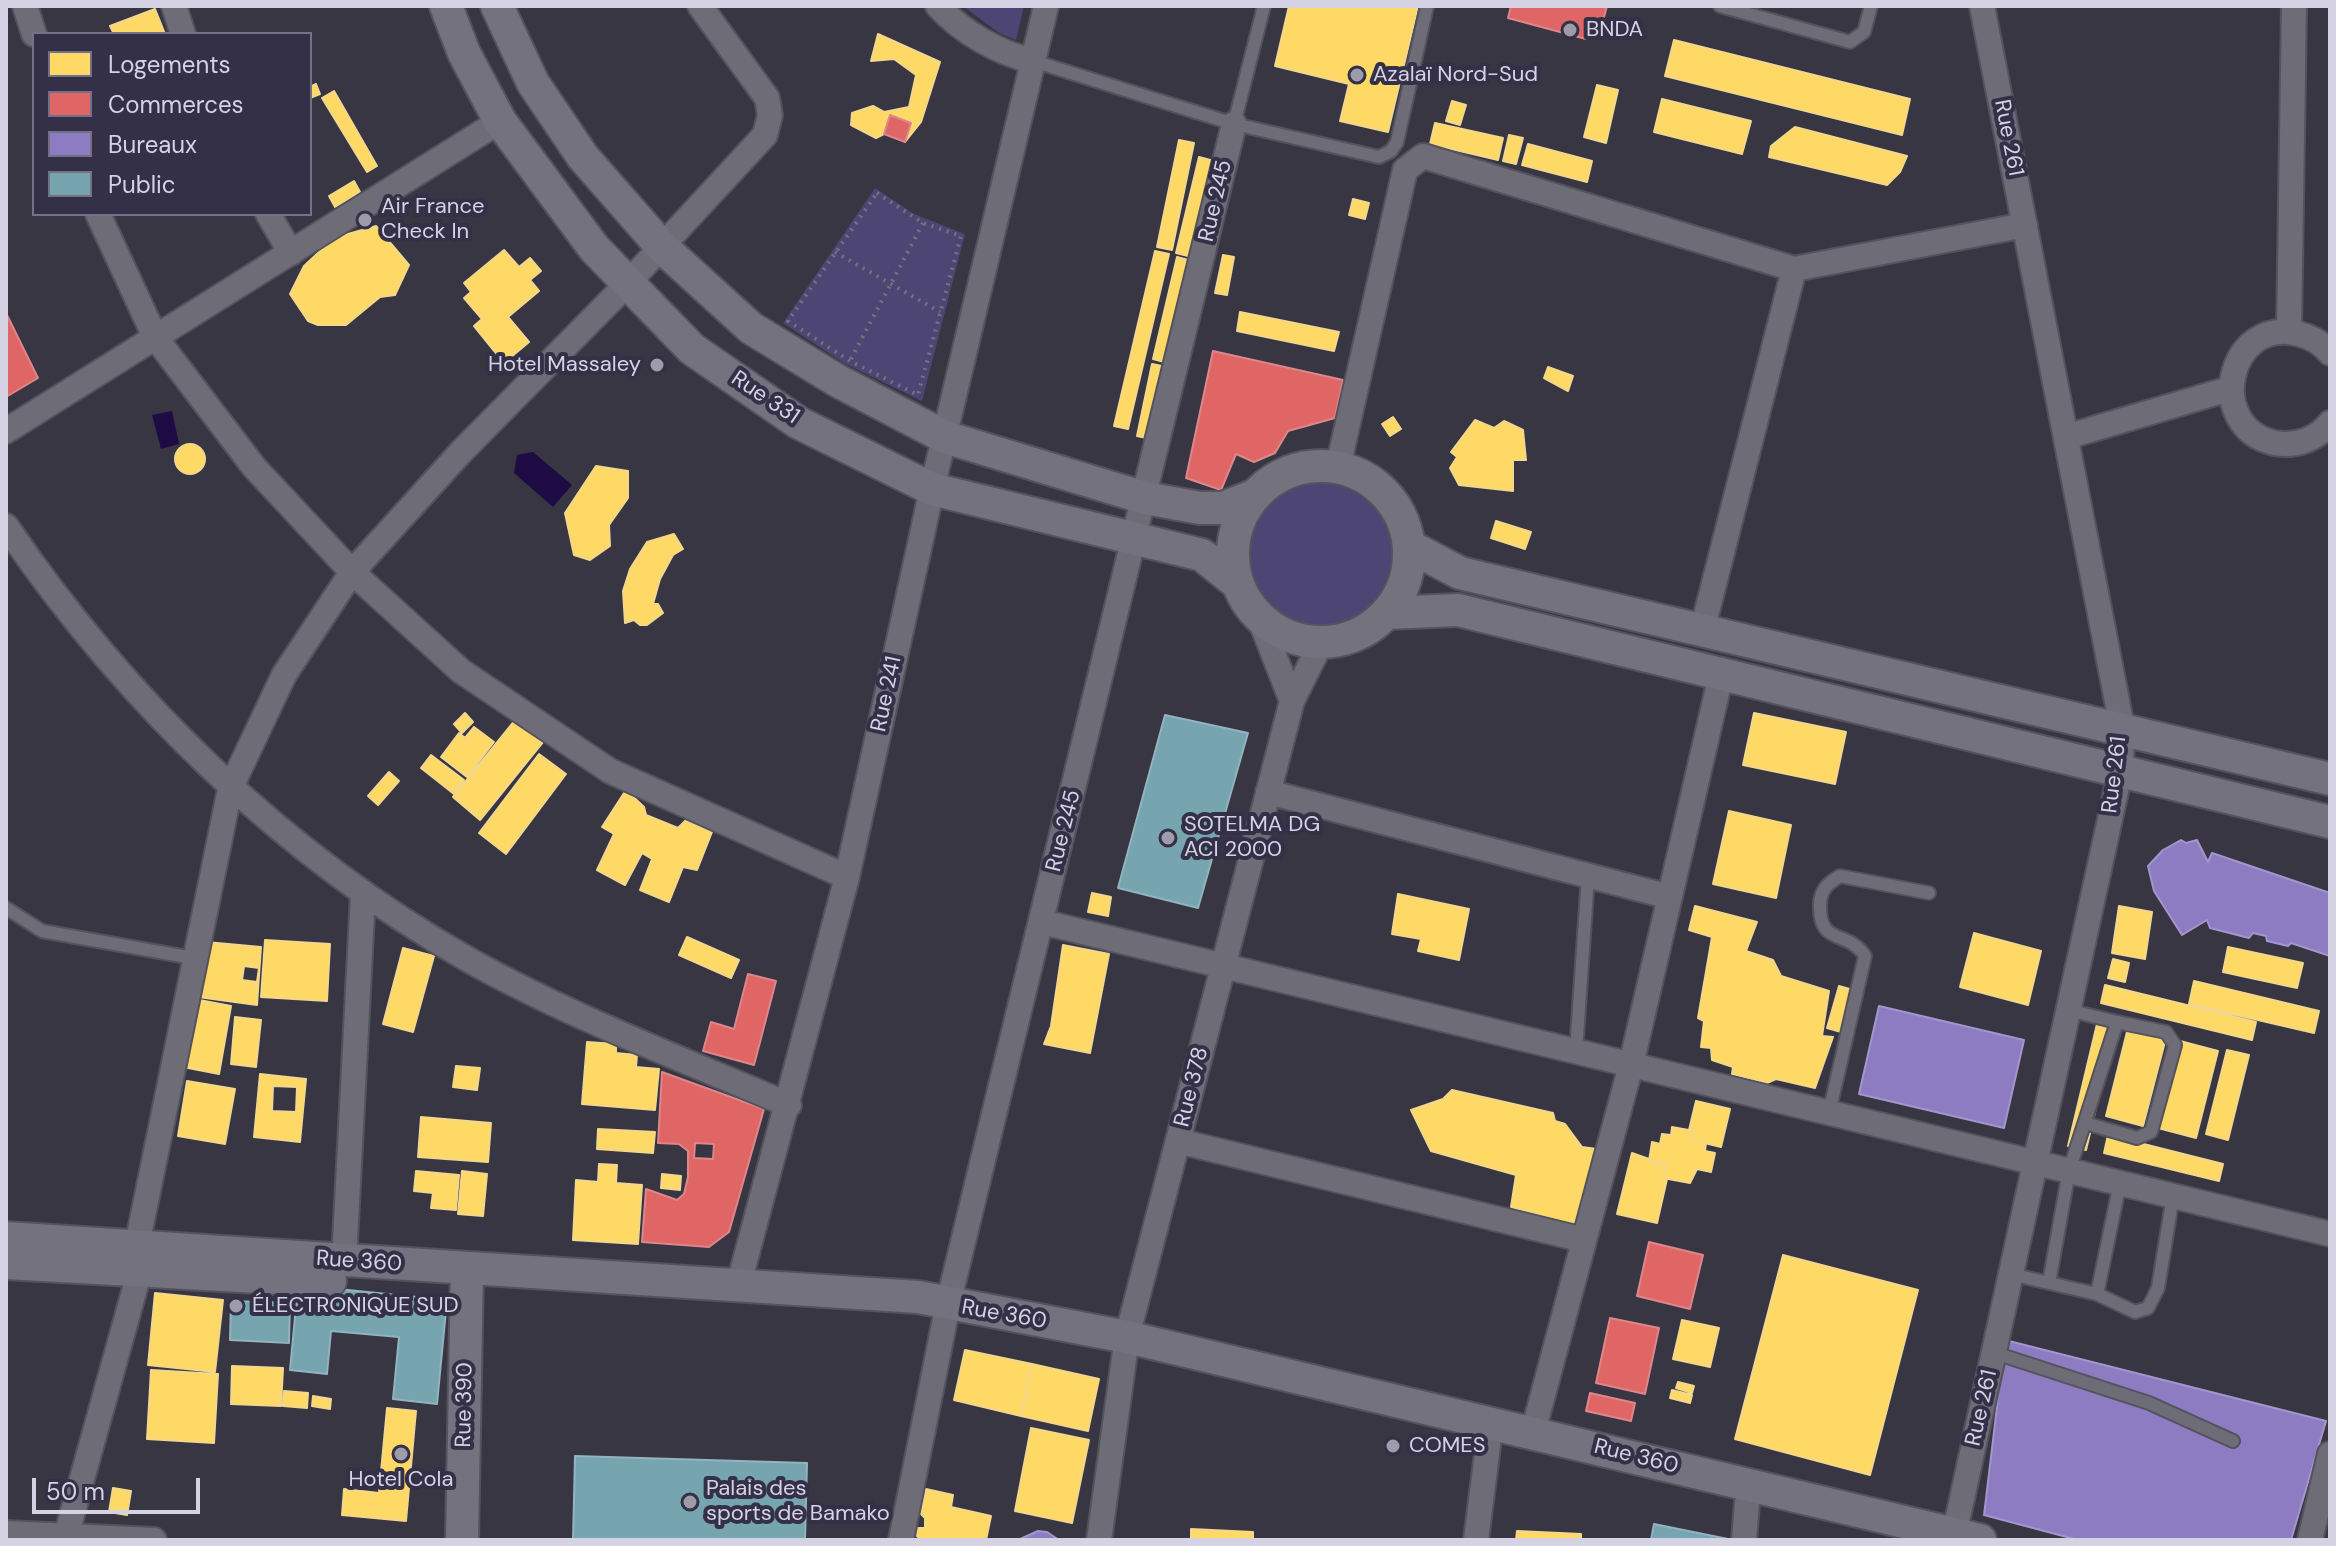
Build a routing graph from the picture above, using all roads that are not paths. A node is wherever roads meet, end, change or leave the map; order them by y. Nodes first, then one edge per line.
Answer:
1 (25, 6) edge
2 (174, 6) edge
3 (446, 6) edge
4 (497, 6) edge
5 (700, 6) edge
6 (938, 6) edge
7 (1046, 6) edge
8 (1264, 6) edge
9 (1427, 6) edge
10 (1720, 6) edge
11 (1871, 6) edge
12 (1982, 6) edge
13 (2294, 6) edge
14 (33, 32) edge
15 (182, 32) edge
16 (1033, 61) junction
17 (500, 121) junction
18 (1234, 124) junction
19 (99, 216) edge
20 (269, 216) edge
21 (2025, 225) junction
22 (662, 247) junction
23 (291, 253) junction
24 (1794, 269) junction
25 (628, 283) junction
26 (2289, 331) junction
27 (155, 337) junction
28 (2330, 353) edge
29 (2229, 389) junction
30 (2330, 423) edge
31 (6, 431) edge
32 (945, 437) junction
33 (2066, 437) junction
34 (1338, 467) junction
35 (932, 489) junction
36 (1253, 496) junction
37 (1145, 498) junction
38 (6, 526) edge
39 (1135, 540) junction
40 (1409, 546) junction
41 (352, 572) junction
42 (1237, 583) junction
43 (1387, 613) junction
44 (1259, 617) junction
45 (1702, 631) junction
46 (1321, 643) junction
47 (1721, 675) junction
48 (1292, 701) junction
49 (2123, 732) junction
50 (2120, 773) junction
51 (2330, 779) edge
52 (230, 789) junction
53 (1268, 792) junction
54 (2330, 822) edge
55 (1588, 876) junction
56 (847, 877) junction
57 (1929, 893) dead end
58 (363, 894) junction
59 (1670, 897) junction
60 (6, 908) edge
61 (1042, 922) junction
62 (193, 958) junction
63 (1223, 966) junction
64 (2068, 1010) junction
65 (2117, 1022) junction
66 (1576, 1051) junction
67 (1631, 1065) junction
68 (789, 1105) junction
69 (1829, 1113) junction
70 (2085, 1123) junction
71 (1178, 1141) junction
72 (2035, 1163) junction
73 (2069, 1171) junction
74 (2120, 1183) junction
75 (2173, 1196) junction
76 (2330, 1234) edge
77 (6, 1238) edge
78 (1584, 1240) junction
79 (138, 1258) junction
80 (344, 1261) junction
81 (6, 1263) edge
82 (2011, 1274) junction
83 (468, 1280) junction
84 (2049, 1283) junction
85 (738, 1287) junction
86 (2097, 1294) junction
87 (947, 1314) junction
88 (1126, 1347) junction
89 (1995, 1353) junction
90 (1489, 1431) junction
91 (1533, 1432) junction
92 (2233, 1441) dead end
93 (2330, 1454) edge
94 (1747, 1503) junction
95 (6, 1533) edge
96 (66, 1538) edge
97 (1962, 1538) edge
98 (154, 1540) edge
99 (462, 1540) edge
100 (901, 1540) edge
101 (1099, 1540) edge
102 (1476, 1540) edge
103 (1744, 1540) edge
104 (1899, 1540) edge
105 (2310, 1540) edge

1 - 14 street
2 - 15 street
3 - 17 street, Rue 331
4 - 22 street
5 - 22 street
6 - 16 street
7 - 16 street
8 - 18 lane
9 - 18 lane
10 - 11 lane
12 - 21 street, Rue 261
13 - 26 street
16 - 18 lane
16 - 32 street, Rue 241
17 - 23 street
17 - 25 street, Rue 331
18 - 37 street, Rue 245
19 - 27 street
20 - 23 street
21 - 24 street
21 - 33 street, Rue 261
22 - 25 street
22 - 32 street
23 - 27 street
24 - 34 street
24 - 45 street
25 - 35 street, Rue 331
25 - 41 street
26 - 28 street
26 - 29 street
27 - 31 street
27 - 41 street
29 - 30 street
29 - 33 street
32 - 35 street, Rue 241
32 - 37 street
33 - 49 street, Rue 261
34 - 36 street
34 - 40 street
35 - 39 street, Rue 331
35 - 56 street, Rue 241
36 - 37 street
36 - 42 street
37 - 39 street, Rue 245
38 - 52 street
39 - 42 street, Rue 331
39 - 61 street, Rue 245
40 - 43 street
40 - 45 street
41 - 52 street
41 - 56 street
42 - 44 street
43 - 46 street
43 - 47 street
44 - 46 street
44 - 48 street
45 - 49 street
46 - 48 street, Rue 378
47 - 50 street
47 - 59 street
48 - 53 street, Rue 378
49 - 50 street, Rue 261
49 - 51 street
50 - 54 street
50 - 64 street, Rue 261
52 - 58 street
52 - 62 street
53 - 55 street
53 - 63 street, Rue 378
55 - 59 street
55 - 66 lane
56 - 68 street, Rue 241
57 - 69 lane
58 - 68 street
58 - 80 street
59 - 67 street
60 - 62 lane
61 - 63 street
61 - 87 street, Rue 245
62 - 79 street
63 - 66 street
63 - 71 street, Rue 378
64 - 65 lane
64 - 72 street, Rue 261
65 - 70 lane
65 - 70 lane
66 - 67 street
67 - 69 street
67 - 78 street
68 - 85 street, Rue 241
69 - 72 street
70 - 73 lane
71 - 78 street
71 - 88 street, Rue 378
72 - 73 street
72 - 82 street, Rue 261
73 - 74 street
73 - 84 lane
74 - 75 street
74 - 86 lane
75 - 76 street
75 - 86 lane
77 - 79 street, Rue 360
78 - 91 street
79 - 80 street, Rue 360
79 - 81 street
79 - 83 street
79 - 96 street
80 - 83 street, Rue 360
82 - 84 lane
82 - 89 street, Rue 261
83 - 85 street, Rue 360
83 - 87 street
83 - 99 street, Rue 390
84 - 86 lane
85 - 87 street, Rue 360
87 - 88 street, Rue 360
87 - 100 street, Rue 245
88 - 90 street, Rue 360
88 - 101 street, Rue 378
89 - 92 lane
89 - 97 street, Rue 261
90 - 91 street, Rue 360
90 - 94 street
90 - 102 street
91 - 97 street, Rue 360
93 - 105 street
94 - 103 street
94 - 104 street
95 - 96 street
96 - 98 street

